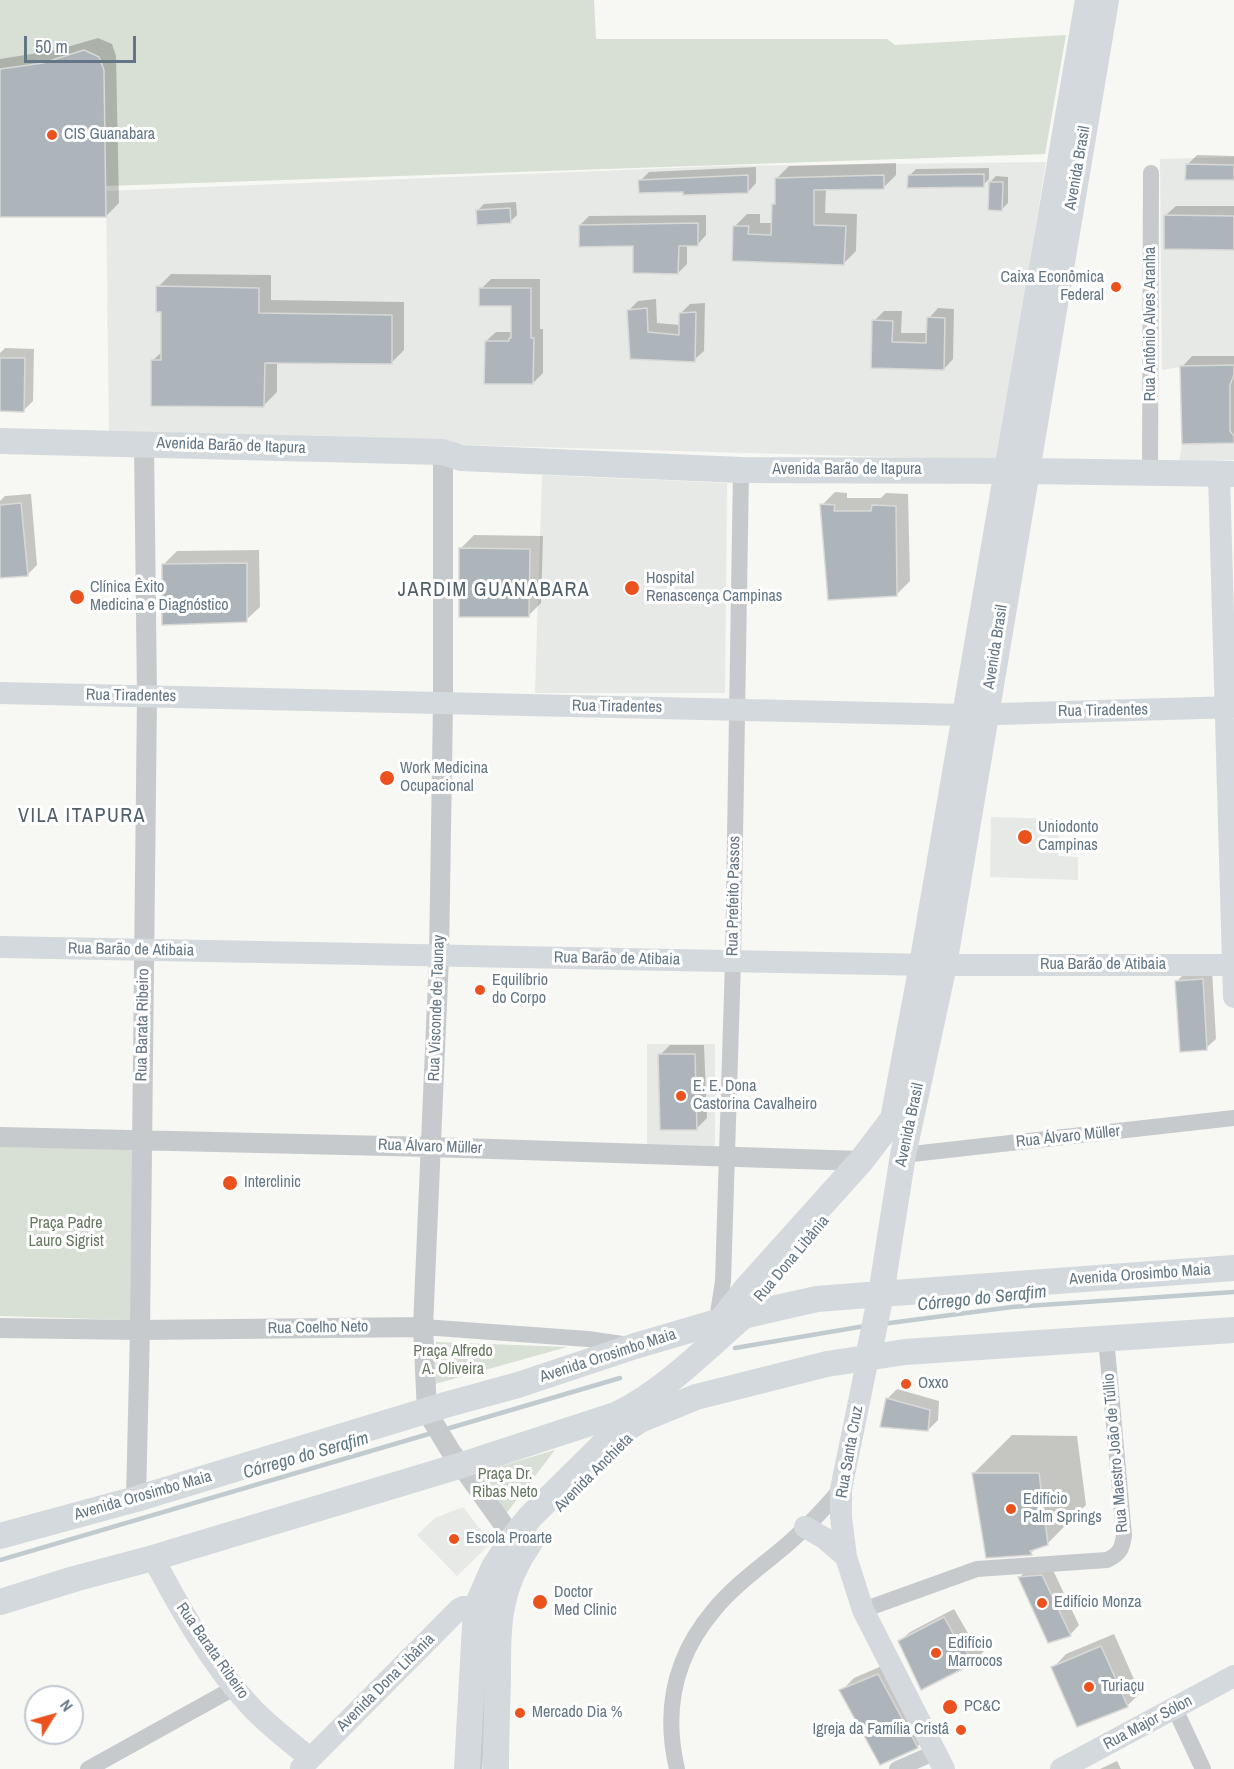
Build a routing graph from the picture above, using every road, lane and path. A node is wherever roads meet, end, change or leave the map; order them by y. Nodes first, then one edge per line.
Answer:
1 (1088, 0) edge
2 (1106, 0) edge
3 (1151, 173) dead end
4 (0, 441) edge
5 (145, 452) junction
6 (0, 457) edge
7 (449, 457) junction
8 (741, 470) junction
9 (1016, 471) junction
10 (1150, 474) junction
11 (1226, 474) edge
12 (0, 693) edge
13 (147, 697) junction
14 (443, 702) junction
15 (1230, 707) edge
16 (738, 710) junction
17 (975, 714) junction
18 (0, 947) edge
19 (144, 950) junction
20 (439, 957) junction
21 (733, 961) junction
22 (933, 965) junction
23 (1234, 965) edge
24 (1234, 997) edge
25 (1234, 1118) edge
26 (893, 1119) junction
27 (0, 1137) edge
28 (142, 1140) junction
29 (431, 1147) junction
30 (903, 1155) junction
31 (727, 1158) junction
32 (861, 1161) junction
33 (1234, 1268) edge
34 (880, 1300) junction
35 (728, 1319) junction
36 (423, 1327) junction
37 (0, 1328) edge
38 (140, 1330) junction
39 (1234, 1330) edge
40 (1106, 1338) junction
41 (636, 1346) junction
42 (870, 1352) junction
43 (682, 1393) junction
44 (430, 1418) junction
45 (456, 1458) junction
46 (841, 1489) junction
47 (136, 1499) junction
48 (805, 1527) junction
49 (6, 1530) edge
50 (513, 1538) junction
51 (846, 1557) junction
52 (153, 1558) junction
53 (0, 1602) edge
54 (476, 1610) junction
55 (863, 1610) junction
56 (1234, 1676) edge
57 (234, 1688) junction
58 (1175, 1709) junction
59 (940, 1760) edge
60 (305, 1763) edge
61 (88, 1769) edge
62 (467, 1769) edge
63 (496, 1769) edge
64 (677, 1769) edge
65 (897, 1769) edge
66 (1062, 1769) edge
67 (1203, 1769) edge

1 - 9 main road, Avenida Brasil
2 - 9 main road, Avenida Brasil
3 - 10 street, Rua Antônio Alves Aranha
4 - 5 main road, Avenida Barão de Itapura
5 - 6 main road, Avenida Barão de Itapura
5 - 7 main road, Avenida Barão de Itapura
5 - 13 street, Rua Barata Ribeiro
7 - 8 main road, Avenida Barão de Itapura
7 - 14 street, Rua Visconde de Taunay
8 - 9 main road, Avenida Barão de Itapura
8 - 16 street, Rua Prefeito Passos
9 - 10 main road, Avenida Barão de Itapura
9 - 17 main road, Avenida Brasil
10 - 11 main road, Avenida Barão de Itapura
11 - 15 main road
12 - 13 main road, Rua Tiradentes
13 - 14 main road, Rua Tiradentes
13 - 19 street, Rua Barata Ribeiro
14 - 16 main road, Rua Tiradentes
14 - 20 street, Rua Visconde de Taunay
15 - 17 main road, Rua Tiradentes
15 - 23 main road
16 - 17 main road, Rua Tiradentes
16 - 21 street, Rua Prefeito Passos
17 - 22 main road, Avenida Brasil
18 - 19 main road, Rua Barão de Atibaia
19 - 20 main road, Rua Barão de Atibaia
19 - 28 street, Rua Barata Ribeiro
20 - 21 main road, Rua Barão de Atibaia
20 - 29 street, Rua Visconde de Taunay
21 - 22 main road, Rua Barão de Atibaia
21 - 31 street, Rua Prefeito Passos
22 - 23 main road, Rua Barão de Atibaia
22 - 26 main road, Avenida Brasil
22 - 30 main road, Avenida Brasil
23 - 24 main road
25 - 30 street, Rua Álvaro Müller
26 - 32 main road, Avenida Brasil
26 - 35 main road, Rua Dona Libânia
27 - 28 street, Rua Álvaro Müller
28 - 29 street, Rua Álvaro Müller
28 - 38 street, Rua Barata Ribeiro
29 - 31 street, Rua Álvaro Müller
29 - 36 street, Rua Visconde de Taunay
30 - 34 main road, Avenida Brasil
31 - 32 street, Rua Álvaro Müller
31 - 35 street, Rua Prefeito Passos
32 - 35 main road, Rua Dona Libânia
33 - 34 main road, Avenida Orosimbo Maia
34 - 35 main road, Avenida Orosimbo Maia
34 - 42 main road, Rua Santa Cruz
35 - 41 main road, Avenida Orosimbo Maia
35 - 43 main road, Rua Dona Libânia
36 - 38 street, Rua Coelho Neto
36 - 41 street, Rua Coelho Neto
36 - 44 street, Rua Visconde de Taunay
37 - 38 street, Rua Coelho Neto
38 - 47 street, Rua Barata Ribeiro
39 - 40 main road
40 - 42 main road
40 - 55 street, Rua Maestro João de Túllio
41 - 44 main road, Avenida Orosimbo Maia
42 - 43 main road
42 - 46 main road, Rua Santa Cruz
43 - 45 main road
43 - 50 main road
43 - 63 main road, Avenida Anchieta
44 - 45 street, Rua Visconde de Taunay
44 - 47 main road, Avenida Orosimbo Maia
45 - 50 street, Rua Visconde de Taunay
45 - 52 main road
46 - 48 street
46 - 51 main road, Rua Santa Cruz
47 - 49 main road, Avenida Orosimbo Maia
48 - 51 main road
48 - 64 street
50 - 54 main road
51 - 55 main road, Rua Santa Cruz
52 - 53 main road
52 - 57 main road, Rua Barata Ribeiro
54 - 60 main road, Avenida Dona Libânia
54 - 62 main road
55 - 59 main road, Rua Santa Cruz
56 - 58 main road, Rua Major Sólon
57 - 60 main road, Rua Barata Ribeiro
57 - 61 street
58 - 66 main road, Rua Major Sólon
58 - 67 street
59 - 65 street

